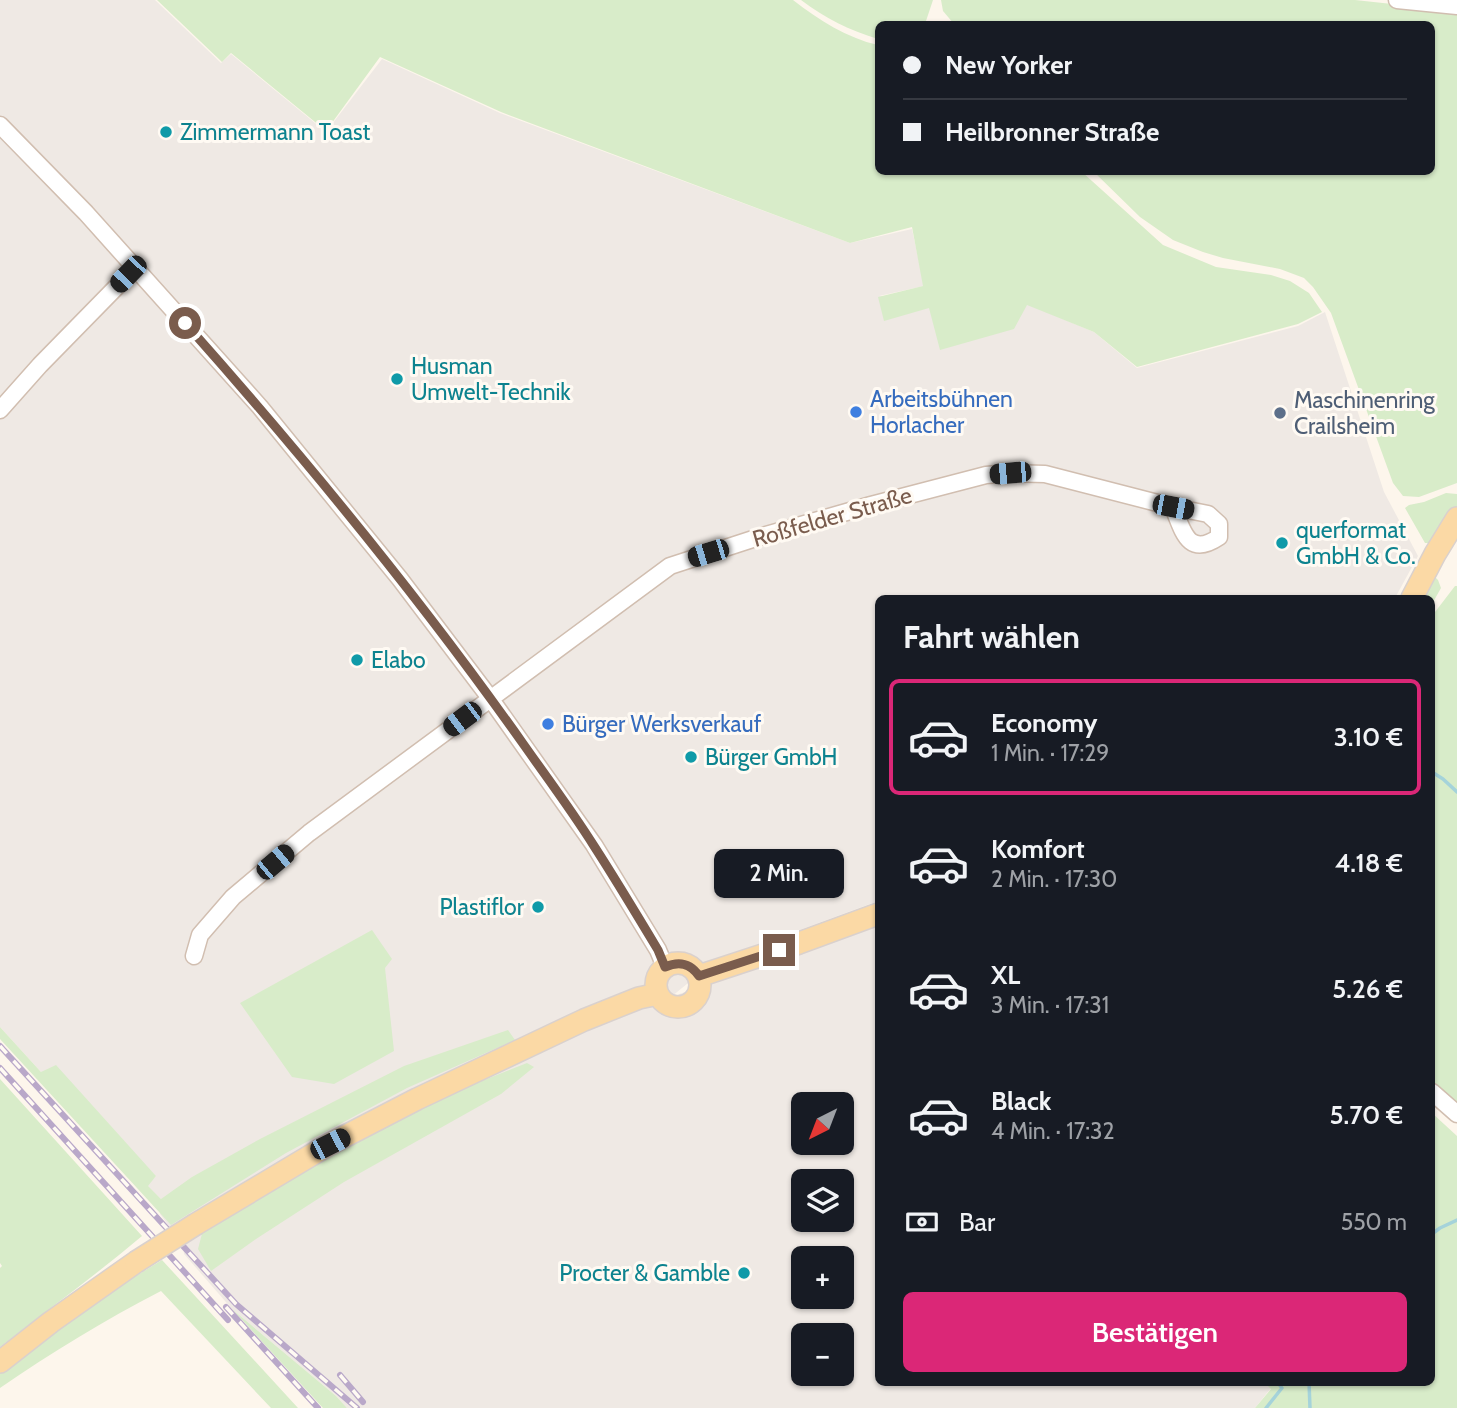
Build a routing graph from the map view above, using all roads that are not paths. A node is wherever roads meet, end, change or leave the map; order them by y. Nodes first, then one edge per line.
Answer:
1 (1397, 0) edge
2 (1457, 6) edge
3 (0, 125) edge
4 (135, 268) junction
5 (0, 410) edge
6 (1173, 507) dead end
7 (1457, 518) edge
8 (1414, 595) edge
9 (490, 698) junction
10 (875, 915) edge
11 (194, 956) dead end
12 (665, 967) junction
13 (699, 976) junction
14 (658, 994) junction
15 (1435, 1095) edge
16 (1457, 1114) edge
17 (0, 1362) edge

1 - 2 street
3 - 4 street
4 - 5 street
4 - 9 street
6 - 9 street, Roßfelder Straße
7 - 8 main road
9 - 11 street, Roßfelder Straße
9 - 12 street
10 - 13 main road
12 - 13 main road
12 - 14 main road
13 - 14 main road
14 - 17 main road, bridge
15 - 16 street

